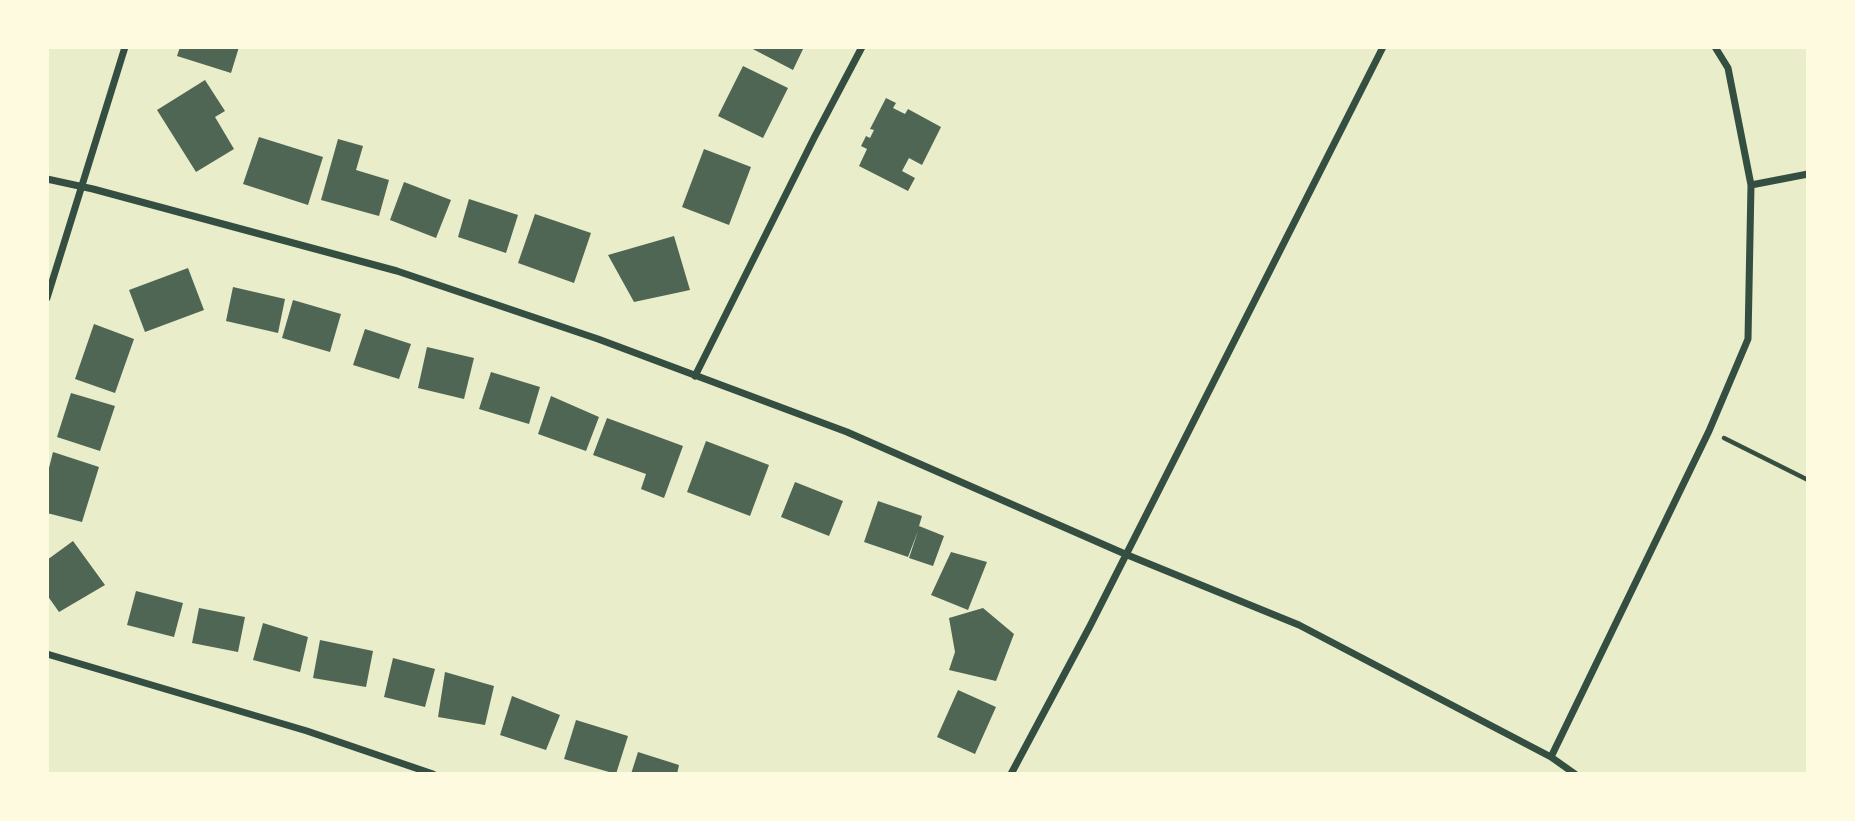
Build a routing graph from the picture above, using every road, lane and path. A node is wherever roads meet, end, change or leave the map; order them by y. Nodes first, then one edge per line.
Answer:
1 (125, 47) edge
2 (862, 47) edge
3 (1383, 47) edge
4 (1715, 47) edge
5 (1808, 174) edge
6 (47, 179) edge
7 (1751, 185) junction
8 (81, 186) junction
9 (47, 298) edge
10 (695, 376) junction
11 (1709, 430) junction
12 (1808, 480) edge
13 (1125, 554) junction
14 (47, 654) edge
15 (1551, 757) junction
16 (433, 774) edge
17 (1011, 774) edge
18 (1575, 774) edge

1 - 8 street
2 - 10 street
3 - 13 street
4 - 7 street
5 - 7 street
6 - 8 street
7 - 11 street
8 - 9 street
8 - 10 street
10 - 13 street
11 - 12 path
11 - 15 street
13 - 15 street
13 - 17 street
14 - 16 street
15 - 18 street

